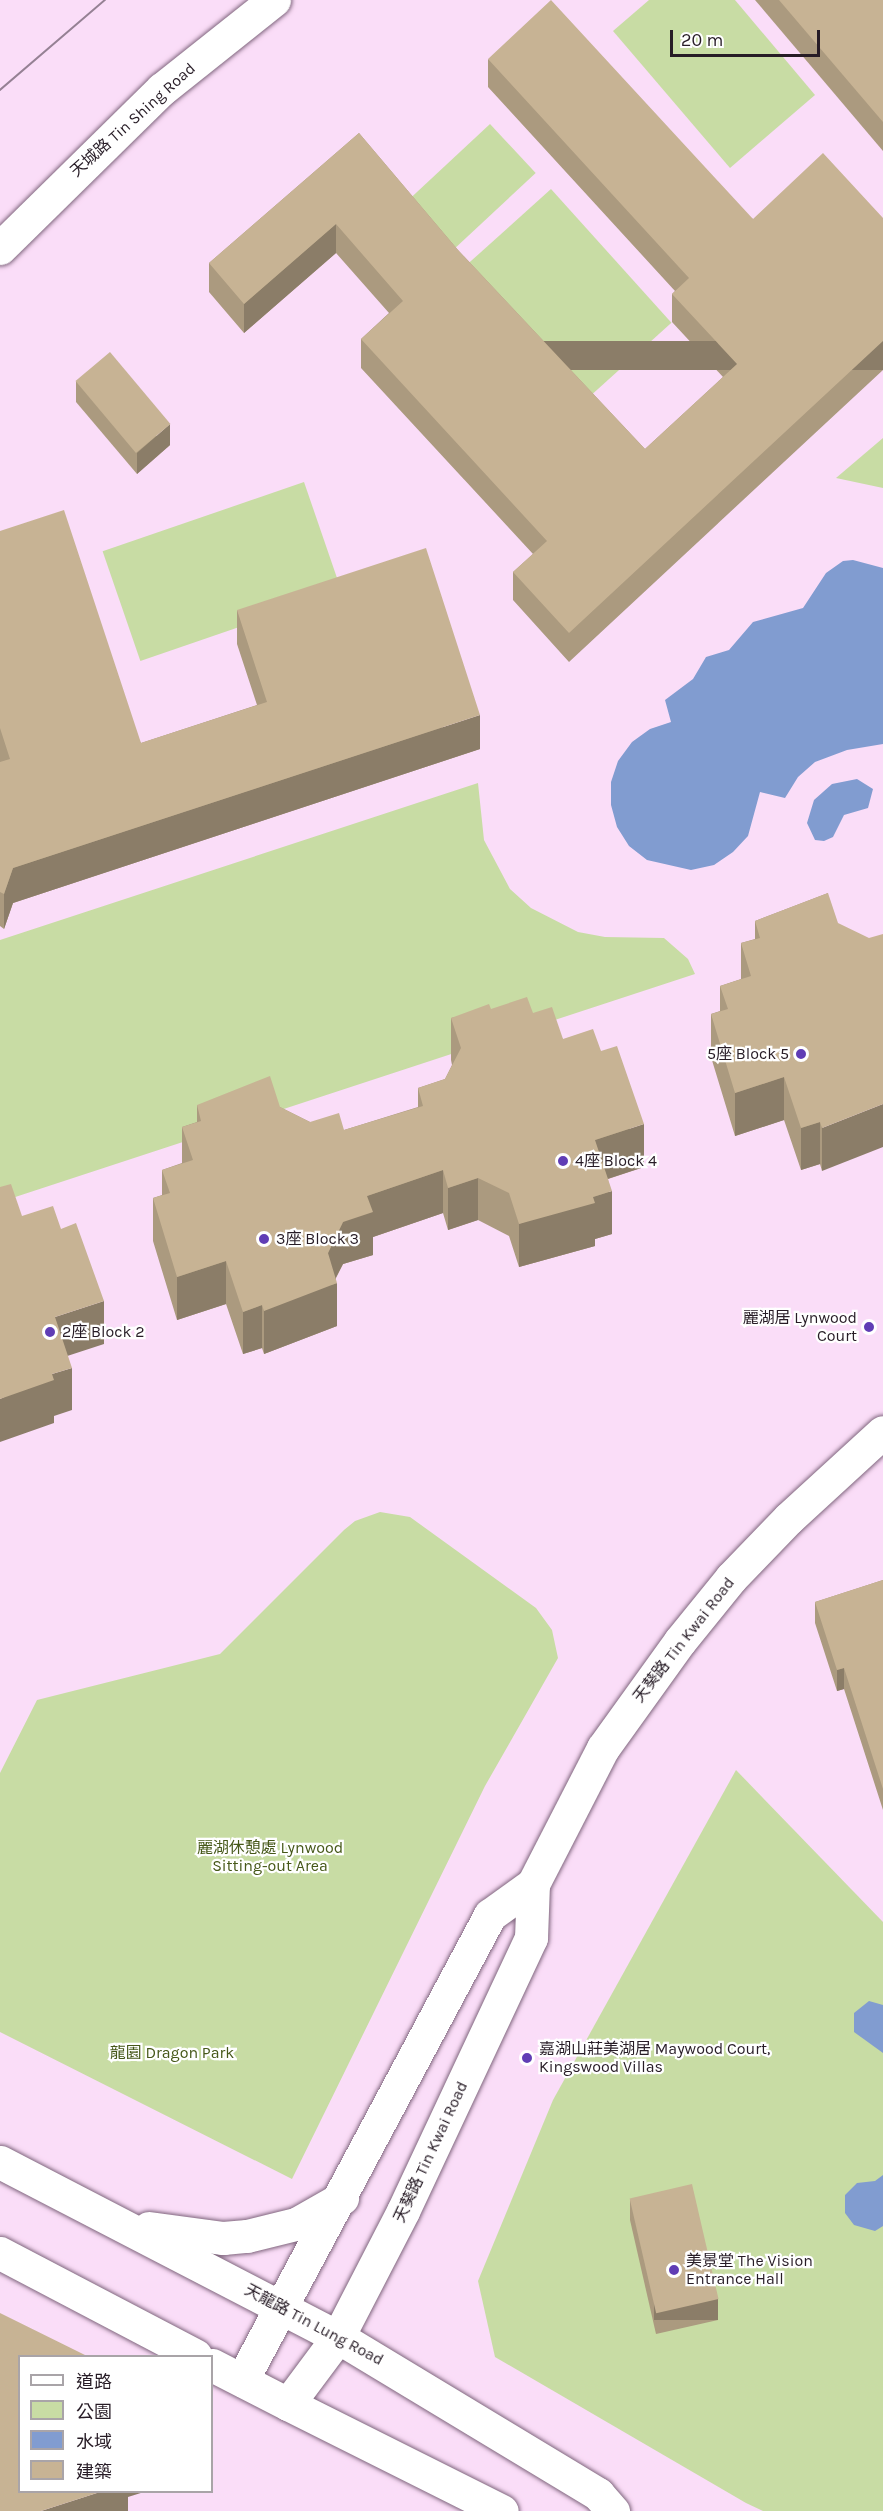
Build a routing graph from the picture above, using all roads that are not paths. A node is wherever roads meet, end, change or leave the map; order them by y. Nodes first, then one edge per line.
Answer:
1 (274, 0) edge
2 (0, 248) edge
3 (883, 1432) edge
4 (533, 1884) junction
5 (0, 2162) edge
6 (342, 2198) junction
7 (123, 2224) junction
8 (0, 2253) edge
9 (283, 2308) junction
10 (338, 2337) junction
11 (194, 2355) edge
12 (213, 2366) edge
13 (242, 2380) junction
14 (288, 2404) junction
15 (502, 2511) edge
16 (614, 2511) edge

1 - 2 street, 天城路 Tin Shing Road
3 - 4 street, 天葵路 Tin Kwai Road
4 - 6 street, 天葵路 Tin Kwai Road
4 - 10 street, 天葵路 Tin Kwai Road
5 - 7 street, 天龍路 Tin Lung Road
6 - 7 street
6 - 9 street, 天葵路 Tin Kwai Road
7 - 9 street, 天龍路 Tin Lung Road
8 - 11 street
9 - 10 street, 天龍路 Tin Lung Road
9 - 13 street, 天葵路 Tin Kwai Road
10 - 14 street, 天葵路 Tin Kwai Road
10 - 16 street, 天龍路 Tin Lung Road
12 - 13 street
13 - 14 street
14 - 15 street

